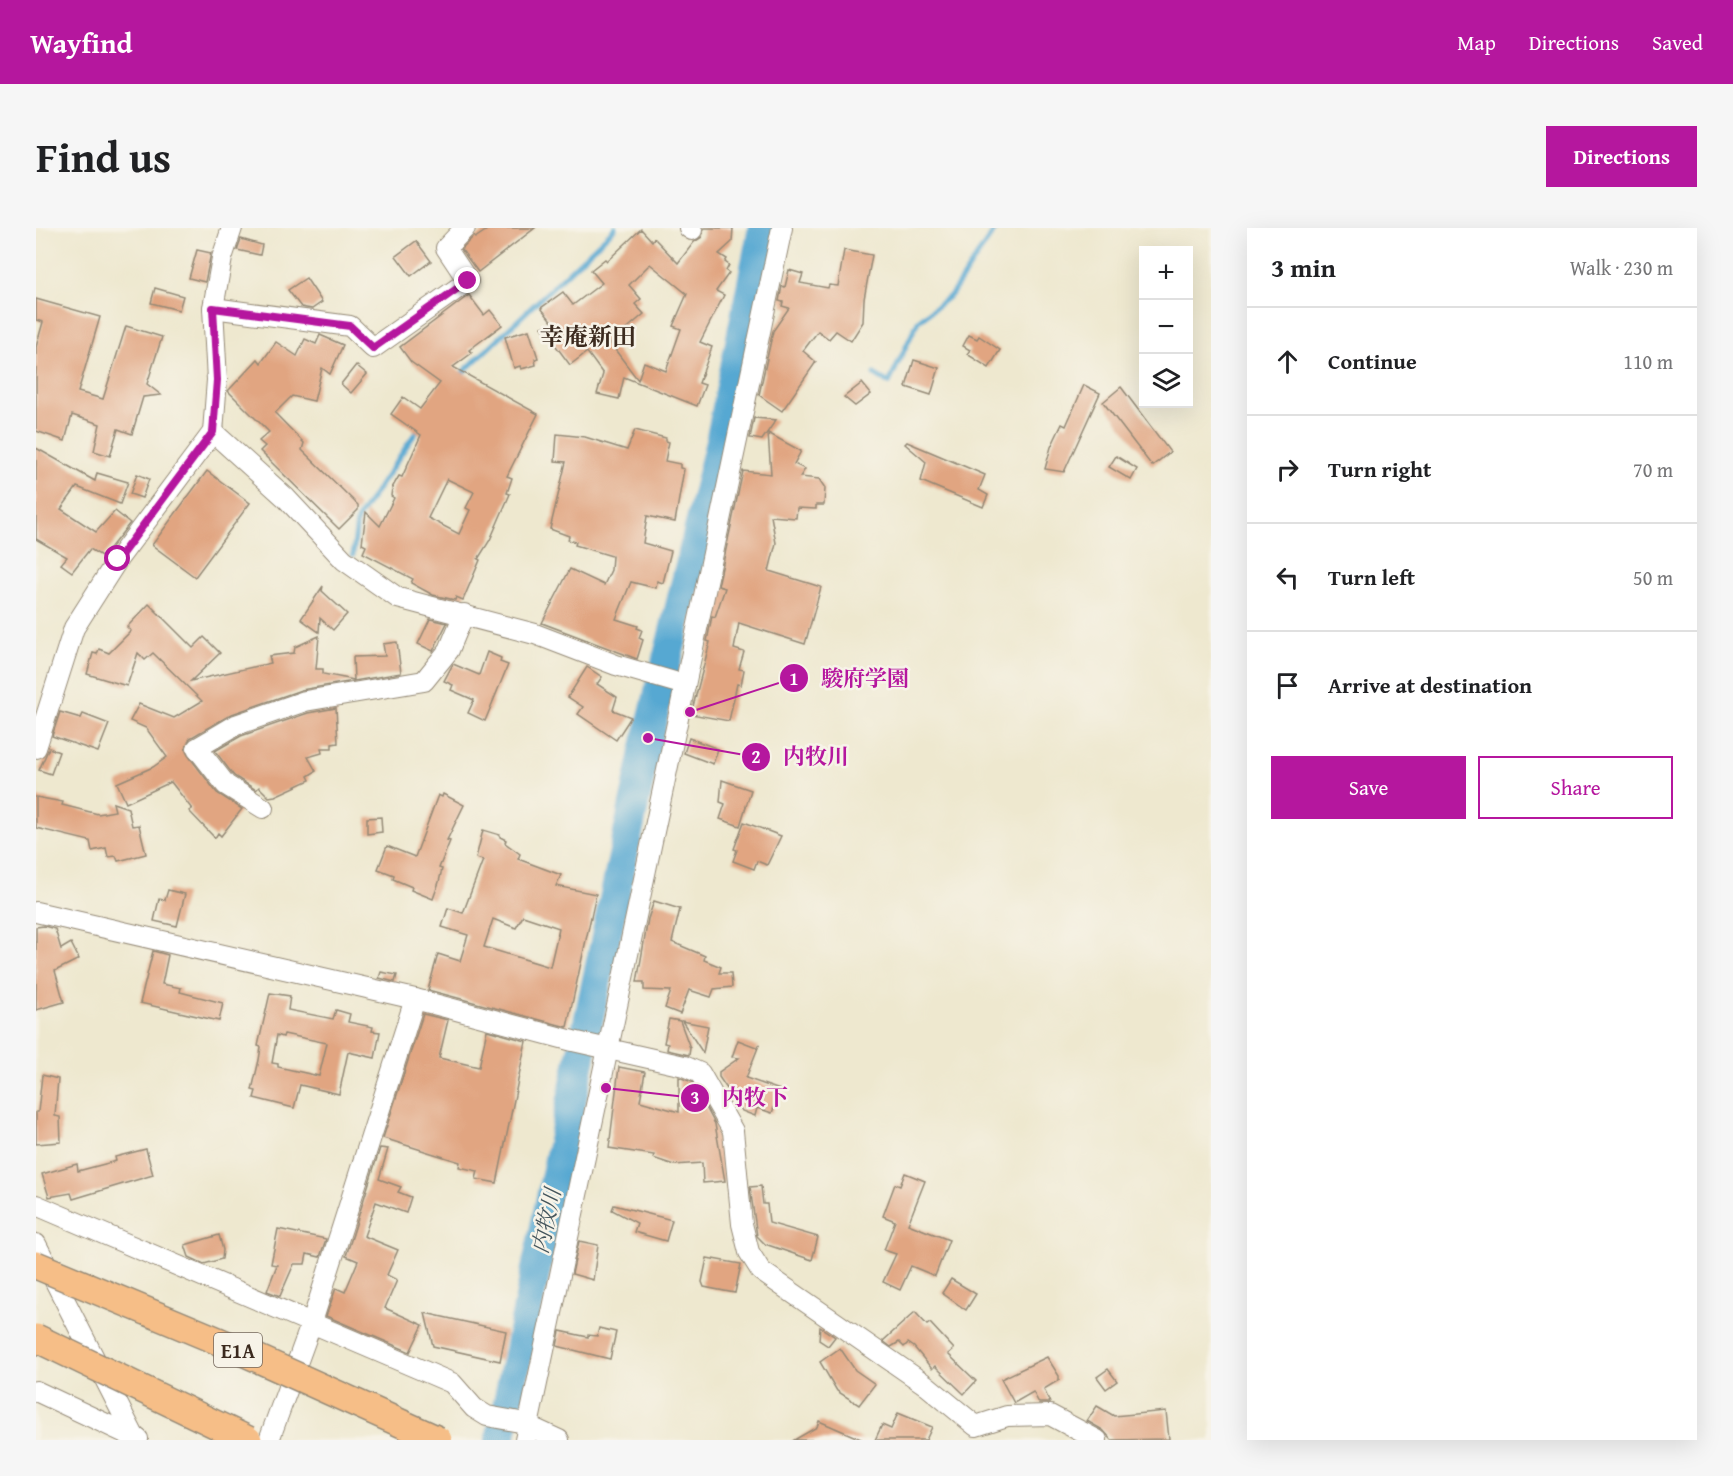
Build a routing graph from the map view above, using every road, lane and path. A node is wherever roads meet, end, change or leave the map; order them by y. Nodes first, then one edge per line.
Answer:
1 (232, 228) edge
2 (782, 228) edge
3 (458, 230) edge
4 (213, 308) junction
5 (213, 432) junction
6 (464, 614) junction
7 (679, 683) junction
8 (36, 748) edge
9 (263, 808) dead end
10 (36, 912) edge
11 (415, 999) junction
12 (602, 1048) junction
13 (36, 1205) edge
14 (36, 1244) edge
15 (36, 1264) edge
16 (312, 1322) junction
17 (36, 1338) edge
18 (36, 1391) edge
19 (524, 1429) edge
20 (137, 1439) edge
21 (248, 1440) edge
22 (269, 1440) edge
23 (438, 1440) edge
24 (559, 1440) edge
25 (1097, 1440) edge

1 - 4 street
2 - 7 street
3 - 4 street
4 - 5 street
5 - 6 street
5 - 8 street
6 - 7 street
6 - 9 street
7 - 12 street
10 - 11 street
11 - 12 street
11 - 16 street
12 - 19 street
12 - 25 street
13 - 16 street
14 - 20 street
15 - 23 highway, E1A, bridge
16 - 19 street
16 - 22 street
17 - 21 highway, bridge
18 - 20 street
19 - 24 street

